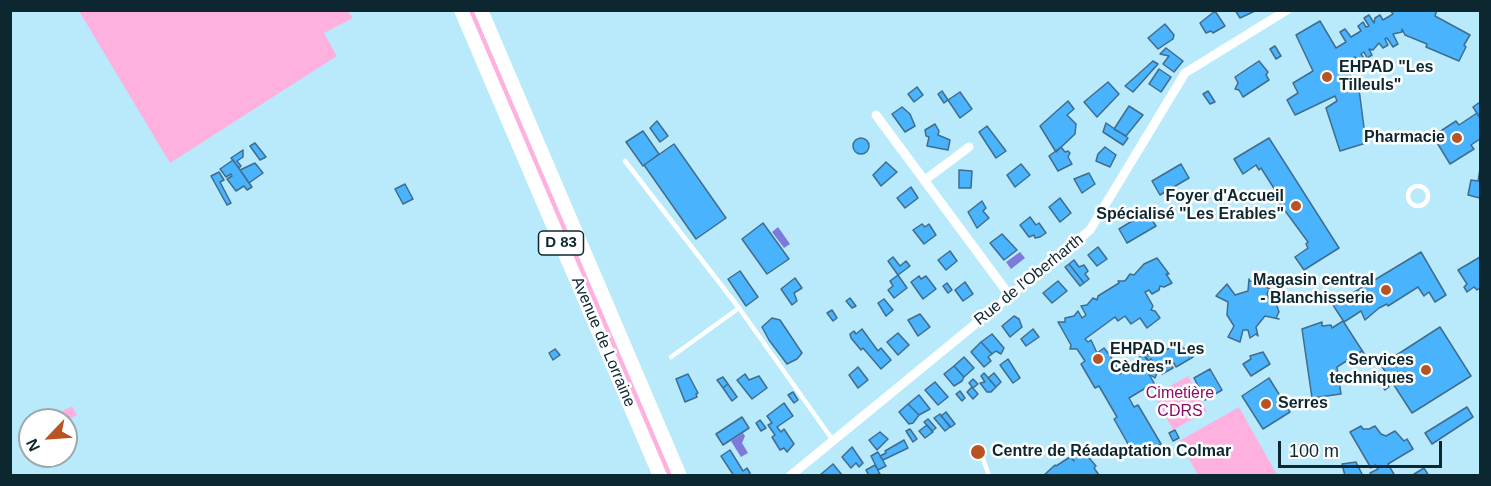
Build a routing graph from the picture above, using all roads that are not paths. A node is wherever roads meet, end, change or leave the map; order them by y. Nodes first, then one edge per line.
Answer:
1 (461, 10) edge
2 (481, 10) edge
3 (1287, 10) edge
4 (876, 115) dead end
5 (969, 147) dead end
6 (625, 161) dead end
7 (925, 180) junction
8 (1408, 194) joint
9 (1010, 296) junction
10 (739, 308) junction
11 (671, 357) dead end
12 (832, 439) junction
13 (981, 453) dead end
14 (660, 476) edge
15 (680, 476) edge
16 (790, 476) edge
17 (989, 476) edge

1 - 14 main road, Avenue de Lorraine / D 83
2 - 15 main road, Avenue de Lorraine / D 83
3 - 9 street, Rue de l'Oberharth
4 - 7 street
5 - 7 street
6 - 10 lane
7 - 9 street
8 - 8 lane
9 - 12 street, Rue de l'Oberharth
10 - 11 lane
10 - 12 lane
12 - 16 street, Rue de l'Oberharth
13 - 17 lane

